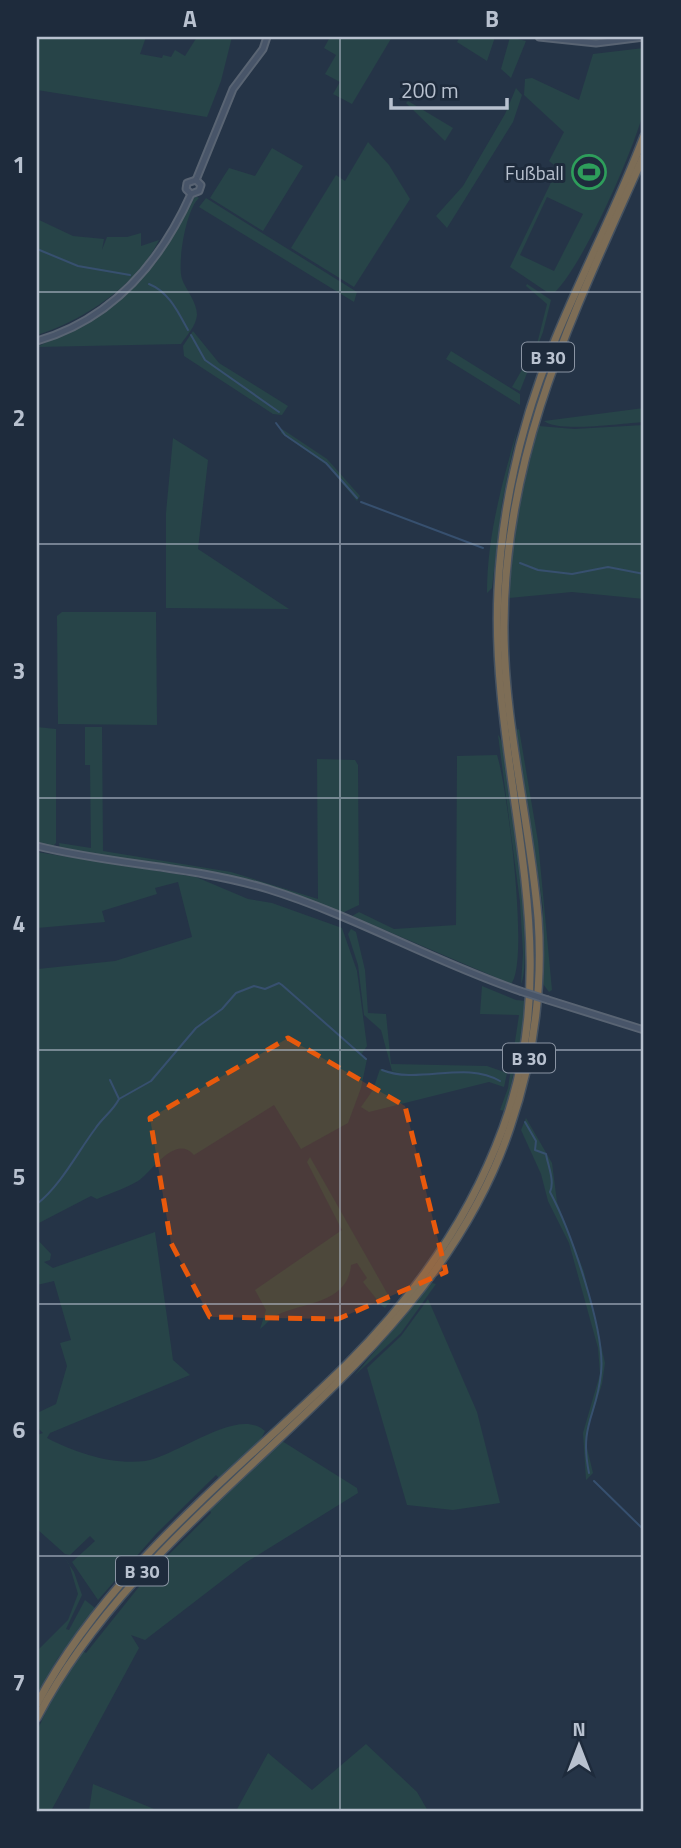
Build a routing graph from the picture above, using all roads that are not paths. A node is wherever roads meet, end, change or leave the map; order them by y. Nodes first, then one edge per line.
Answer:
1 (267, 37) edge
2 (539, 37) edge
3 (644, 37) edge
4 (644, 136) edge
5 (644, 155) edge
6 (196, 180) junction
7 (191, 194) junction
8 (37, 341) edge
9 (502, 591) junction
10 (37, 846) edge
11 (644, 1030) edge
12 (269, 1443) junction
13 (37, 1704) edge
14 (37, 1718) edge

1 - 6 street
2 - 3 street
4 - 9 highway, B 30
5 - 9 highway, B 30
6 - 7 street
6 - 7 street
7 - 8 street
9 - 12 highway, B 30
10 - 11 street, bridge
12 - 13 highway, B 30
12 - 14 highway, B 30

